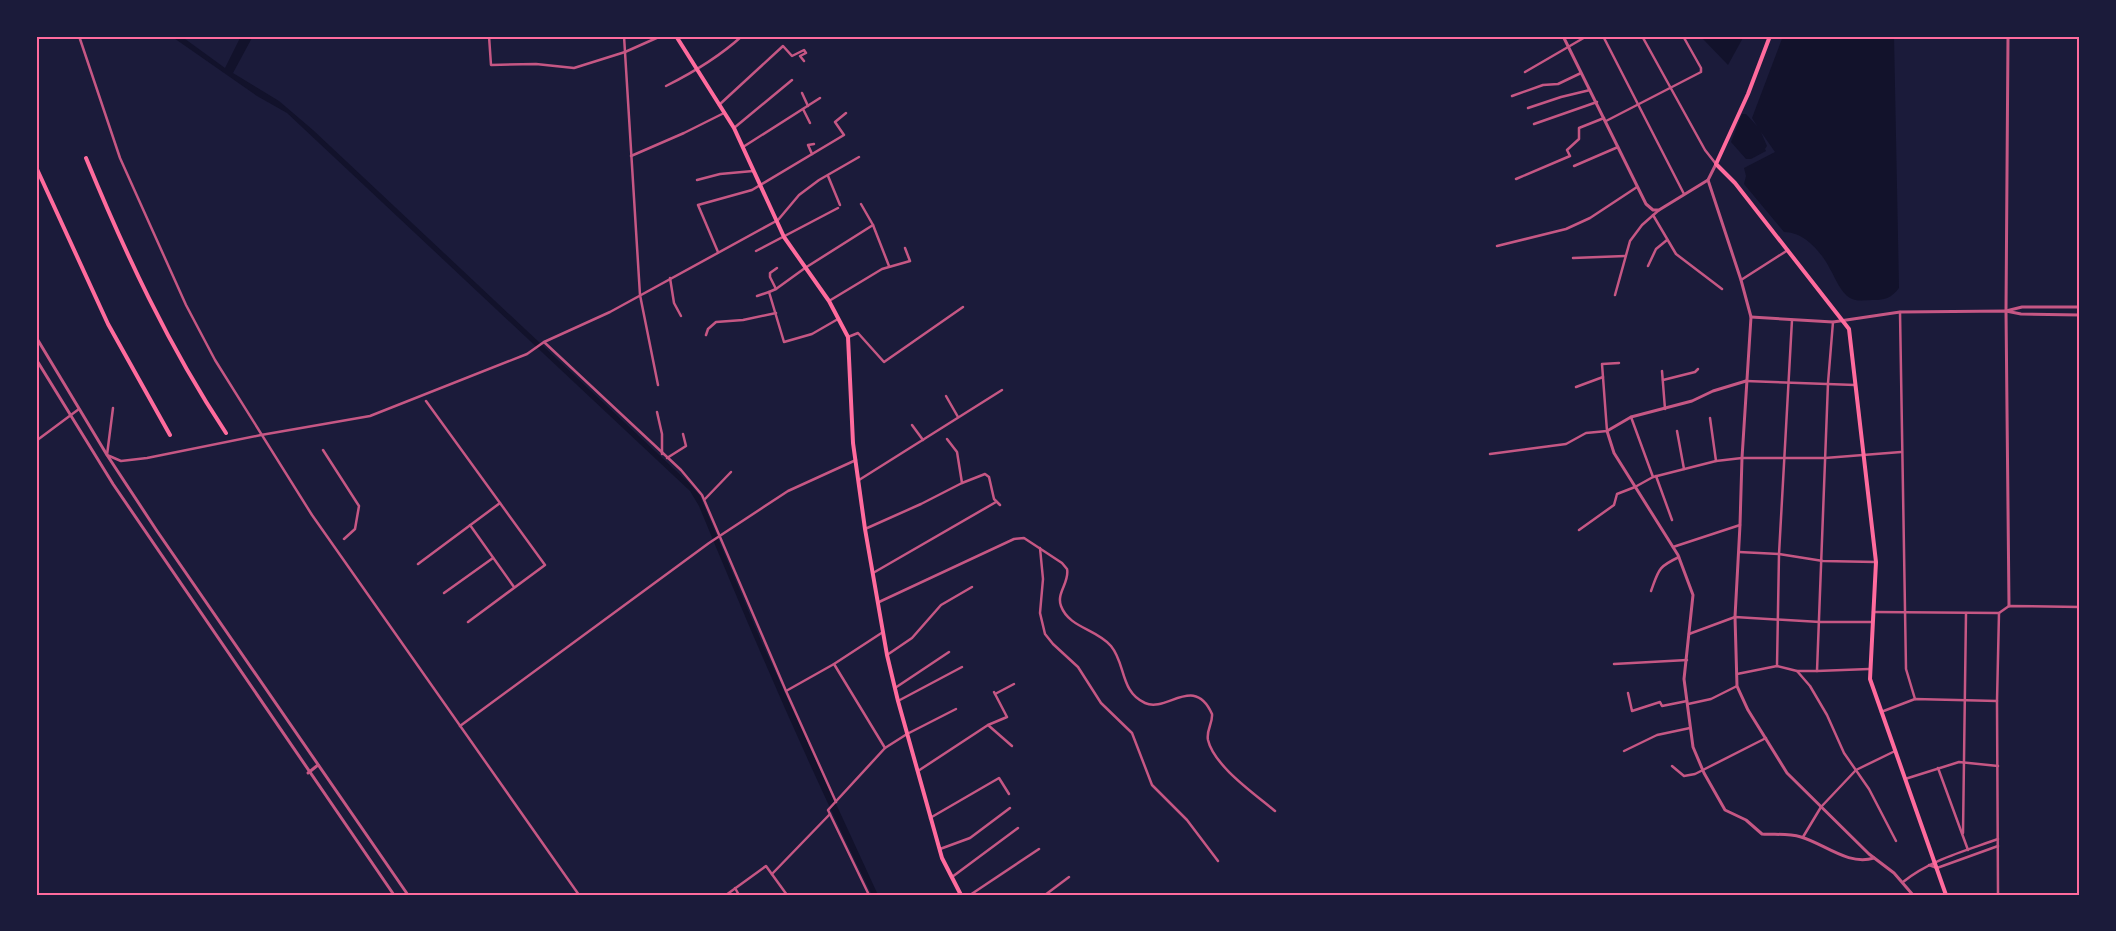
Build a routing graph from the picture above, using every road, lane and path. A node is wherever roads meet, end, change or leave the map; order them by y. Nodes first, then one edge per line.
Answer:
1 (79, 36) edge
2 (489, 36) edge
3 (624, 36) edge
4 (661, 36) edge
5 (676, 36) edge
6 (742, 36) edge
7 (1564, 36) edge
8 (1587, 36) edge
9 (1604, 36) edge
10 (1642, 36) edge
11 (1683, 36) edge
12 (1770, 36) edge
13 (2008, 36) edge
14 (1570, 48) junction
15 (625, 52) junction
16 (804, 61) dead end
17 (698, 70) junction
18 (1526, 72) dead end
19 (1582, 72) junction
20 (792, 80) dead end
21 (666, 86) dead end
22 (1672, 89) junction
23 (1590, 90) junction
24 (802, 93) dead end
25 (1512, 96) dead end
26 (820, 98) dead end
27 (1596, 102) junction
28 (719, 105) junction
29 (1638, 105) junction
30 (808, 106) junction
31 (1528, 108) dead end
32 (803, 109) junction
33 (724, 113) junction
34 (846, 113) dead end
35 (1605, 119) junction
36 (810, 123) dead end
37 (1534, 124) dead end
38 (734, 128) junction
39 (814, 144) dead end
40 (1618, 147) junction
41 (743, 148) junction
42 (812, 154) junction
43 (630, 156) junction
44 (859, 157) dead end
45 (86, 158) dead end
46 (1716, 164) junction
47 (1574, 166) dead end
48 (36, 167) edge
49 (753, 171) junction
50 (828, 176) junction
51 (1516, 179) dead end
52 (697, 180) dead end
53 (1708, 180) junction
54 (760, 186) junction
55 (1637, 187) junction
56 (1685, 196) junction
57 (861, 204) dead end
58 (1659, 210) junction
59 (1653, 215) junction
60 (778, 220) junction
61 (873, 225) junction
62 (784, 237) junction
63 (1667, 240) junction
64 (1497, 246) dead end
65 (905, 248) dead end
66 (1788, 250) junction
67 (756, 251) dead end
68 (718, 252) junction
69 (1625, 256) junction
70 (1573, 258) dead end
71 (890, 266) junction
72 (1648, 266) dead end
73 (778, 268) dead end
74 (805, 268) junction
75 (670, 278) junction
76 (1741, 280) junction
77 (1722, 289) dead end
78 (776, 290) junction
79 (770, 292) junction
80 (640, 295) junction
81 (1615, 295) dead end
82 (757, 296) dead end
83 (829, 300) junction
84 (963, 307) dead end
85 (2080, 307) edge
86 (2006, 311) junction
87 (1900, 312) junction
88 (776, 314) junction
89 (2080, 315) edge
90 (681, 316) dead end
91 (1750, 317) junction
92 (839, 318) junction
93 (1792, 320) junction
94 (1844, 321) junction
95 (1834, 322) junction
96 (706, 335) dead end
97 (36, 337) edge
98 (848, 337) junction
99 (544, 342) junction
100 (36, 360) edge
101 (1619, 363) dead end
102 (1698, 369) dead end
103 (1662, 371) dead end
104 (1603, 377) junction
105 (1663, 380) junction
106 (1746, 381) junction
107 (1788, 382) junction
108 (1828, 383) junction
109 (658, 385) dead end
110 (1855, 385) junction
111 (1576, 387) dead end
112 (1002, 390) dead end
113 (946, 396) dead end
114 (426, 401) dead end
115 (114, 408) dead end
116 (79, 409) junction
117 (1665, 409) junction
118 (657, 412) dead end
119 (70, 416) junction
120 (958, 417) junction
121 (1631, 417) junction
122 (1710, 418) dead end
123 (912, 425) dead end
124 (1607, 431) junction
125 (1677, 431) dead end
126 (226, 433) dead end
127 (683, 434) dead end
128 (170, 435) dead end
129 (261, 435) junction
130 (947, 439) dead end
131 (923, 440) junction
132 (36, 441) edge
133 (323, 450) dead end
134 (1901, 452) junction
135 (662, 454) junction
136 (1490, 454) dead end
137 (107, 455) junction
138 (1864, 455) junction
139 (667, 458) junction
140 (1742, 458) junction
141 (1784, 458) junction
142 (1825, 458) junction
143 (856, 460) junction
144 (1716, 461) junction
145 (1684, 469) junction
146 (731, 472) dead end
147 (1654, 477) junction
148 (859, 480) junction
149 (962, 483) junction
150 (1636, 488) junction
151 (705, 499) junction
152 (996, 502) junction
153 (500, 503) junction
154 (1000, 505) dead end
155 (1672, 520) dead end
156 (470, 525) junction
157 (1740, 525) junction
158 (865, 529) junction
159 (1579, 530) dead end
160 (720, 536) junction
161 (344, 539) dead end
162 (1674, 547) junction
163 (1040, 548) junction
164 (1739, 552) junction
165 (1779, 554) junction
166 (1679, 557) junction
167 (493, 558) junction
168 (1823, 561) junction
169 (1876, 562) junction
170 (418, 564) dead end
171 (873, 573) junction
172 (515, 587) junction
173 (972, 587) dead end
174 (1652, 591) dead end
175 (444, 593) dead end
176 (878, 602) junction
177 (2009, 606) junction
178 (2080, 607) edge
179 (1873, 612) junction
180 (1905, 613) junction
181 (1966, 613) junction
182 (2000, 613) junction
183 (1735, 617) junction
184 (1778, 620) junction
185 (468, 622) dead end
186 (1820, 622) junction
187 (1872, 622) junction
188 (883, 632) junction
189 (1689, 634) junction
190 (949, 652) dead end
191 (887, 656) junction
192 (1687, 660) junction
193 (834, 664) junction
194 (1614, 664) dead end
195 (1777, 666) junction
196 (962, 667) dead end
197 (1869, 669) junction
198 (1797, 670) junction
199 (1817, 671) junction
200 (1736, 674) junction
201 (1014, 684) dead end
202 (1737, 686) junction
203 (894, 688) junction
204 (786, 691) junction
205 (1628, 693) dead end
206 (1915, 699) junction
207 (1965, 700) junction
208 (1997, 700) junction
209 (898, 701) junction
210 (1687, 703) junction
211 (956, 709) dead end
212 (1880, 712) junction
213 (988, 725) junction
214 (460, 726) junction
215 (1690, 728) junction
216 (907, 734) junction
217 (1766, 738) junction
218 (1012, 746) dead end
219 (885, 748) junction
220 (1624, 751) dead end
221 (1896, 752) junction
222 (1964, 763) junction
223 (318, 765) junction
224 (1672, 766) dead end
225 (1998, 766) junction
226 (1938, 768) junction
227 (1856, 770) junction
228 (918, 771) junction
229 (1703, 771) junction
230 (308, 773) junction
231 (1905, 779) junction
232 (1009, 794) dead end
233 (836, 802) junction
234 (1821, 807) junction
235 (1010, 808) dead end
236 (1275, 811) dead end
237 (830, 814) junction
238 (930, 818) junction
239 (1018, 828) dead end
240 (1963, 833) junction
241 (1803, 838) junction
242 (1998, 839) junction
243 (1896, 841) dead end
244 (1998, 846) junction
245 (940, 849) junction
246 (1039, 849) dead end
247 (1968, 850) junction
248 (1874, 858) junction
249 (1218, 861) dead end
250 (1935, 862) junction
251 (1929, 865) junction
252 (1937, 868) junction
253 (771, 874) junction
254 (952, 876) junction
255 (1069, 877) dead end
256 (1902, 882) junction
257 (735, 888) junction
258 (394, 895) edge
259 (408, 895) edge
260 (579, 895) edge
261 (726, 895) edge
262 (739, 895) edge
263 (787, 895) edge
264 (869, 895) edge
265 (961, 895) edge
266 (970, 895) edge
267 (1044, 895) edge
268 (1913, 895) edge
269 (1946, 895) edge
270 (1998, 895) edge

1 - 129 street
2 - 15 street
3 - 15 street
4 - 15 street
5 - 17 main road
6 - 17 street
7 - 14 street
8 - 14 street
9 - 29 street
10 - 22 street
11 - 22 street
12 - 46 main road
13 - 86 street
14 - 18 street
14 - 19 street
15 - 43 street
16 - 28 street
17 - 21 street
17 - 28 main road
19 - 23 street
19 - 25 street
20 - 38 street
22 - 29 street
22 - 46 street
23 - 27 street
23 - 31 street
24 - 30 street
26 - 30 street
27 - 35 street
27 - 37 street
28 - 33 main road
29 - 35 street
29 - 56 street
30 - 32 street
32 - 36 street
32 - 41 street
33 - 38 main road
33 - 43 street
34 - 42 street
35 - 40 street
35 - 51 street
38 - 41 main road
39 - 42 street
40 - 47 street
40 - 55 street
41 - 49 main road
42 - 54 street
43 - 80 street
44 - 50 street
45 - 126 main road
46 - 53 street
46 - 66 main road
48 - 128 main road
49 - 52 street
49 - 54 main road
50 - 60 street
50 - 62 street
53 - 56 street
53 - 76 street
54 - 60 main road
54 - 68 street
55 - 58 street
55 - 64 street
56 - 58 street
57 - 61 street
58 - 59 street
59 - 63 street
59 - 69 street
60 - 62 main road
60 - 68 street
61 - 71 street
61 - 74 street
62 - 67 street
62 - 74 main road
63 - 72 street
63 - 77 street
65 - 71 street
66 - 76 street
66 - 94 main road
68 - 75 street
69 - 70 street
69 - 81 street
71 - 83 street
73 - 78 street
74 - 78 street
74 - 83 main road
75 - 80 street
75 - 90 street
76 - 91 street
78 - 79 street
79 - 82 street
79 - 88 street
80 - 99 street
80 - 109 street
83 - 92 main road
84 - 98 street
85 - 86 street
86 - 87 street
86 - 89 street
86 - 177 street
87 - 94 street
87 - 134 street
88 - 92 street
88 - 96 street
91 - 93 street
91 - 106 street
92 - 98 main road
93 - 95 street
93 - 107 street
94 - 95 street
94 - 110 main road
95 - 108 street
97 - 116 street
98 - 143 main road
99 - 129 street
99 - 135 street
100 - 119 street
101 - 104 street
102 - 105 street
103 - 105 street
104 - 111 street
104 - 124 street
105 - 117 street
106 - 107 street
106 - 117 street
106 - 140 street
107 - 108 street
107 - 141 street
108 - 110 street
108 - 142 street
110 - 138 main road
112 - 120 street
113 - 120 street
114 - 153 street
115 - 137 street
116 - 119 street
116 - 137 street
117 - 121 street
118 - 135 street
119 - 132 street
119 - 230 street
120 - 131 street
121 - 124 street
121 - 147 street
122 - 144 street
123 - 131 street
124 - 136 street
124 - 150 street
125 - 145 street
127 - 139 street
129 - 137 street
129 - 214 street
130 - 149 street
131 - 148 street
133 - 161 street
134 - 138 street
134 - 180 street
135 - 139 street
137 - 223 street
138 - 142 street
138 - 169 main road
139 - 151 street
140 - 141 street
140 - 144 street
140 - 157 street
141 - 142 street
141 - 165 street
142 - 168 street
143 - 148 main road
143 - 160 street
144 - 145 street
145 - 147 street
146 - 151 street
147 - 150 street
147 - 155 street
148 - 158 main road
149 - 152 street
149 - 158 street
150 - 159 street
150 - 162 street
151 - 160 street
152 - 154 street
152 - 171 street
153 - 156 street
153 - 172 street
156 - 167 street
156 - 170 street
157 - 162 street
157 - 164 street
158 - 171 main road
160 - 204 street
160 - 214 street
162 - 166 street
163 - 176 street
163 - 236 street
163 - 249 street
164 - 165 street
164 - 183 street
165 - 168 street
165 - 184 street
166 - 174 street
166 - 189 street
167 - 172 street
167 - 175 street
168 - 169 street
168 - 186 street
169 - 179 main road
171 - 176 main road
172 - 185 street
173 - 191 street
176 - 188 main road
177 - 178 street
177 - 182 street
179 - 180 street
179 - 187 main road
180 - 181 street
180 - 206 street
181 - 182 street
181 - 207 street
182 - 208 street
183 - 184 street
183 - 189 street
183 - 200 street
184 - 186 street
184 - 195 street
186 - 187 street
186 - 199 street
187 - 197 main road
188 - 191 main road
188 - 193 street
189 - 192 street
190 - 203 street
191 - 203 main road
192 - 194 street
192 - 210 street
193 - 204 street
193 - 219 street
195 - 198 street
195 - 200 street
196 - 209 street
197 - 199 street
197 - 212 main road
198 - 199 street
198 - 227 street
200 - 202 street
201 - 213 street
202 - 210 street
202 - 217 street
203 - 209 main road
204 - 233 street
205 - 210 street
206 - 207 street
206 - 212 street
207 - 208 street
207 - 222 street
208 - 225 street
209 - 216 main road
210 - 215 street
211 - 216 street
212 - 221 main road
213 - 218 street
213 - 228 street
214 - 260 street
215 - 220 street
215 - 229 street
216 - 219 street
216 - 228 main road
217 - 229 street
217 - 234 street
219 - 233 street
221 - 227 street
221 - 231 main road
222 - 225 street
222 - 226 street
222 - 240 street
223 - 230 street
223 - 259 street
224 - 229 street
225 - 242 street
226 - 231 street
226 - 240 street
227 - 234 street
227 - 243 street
228 - 238 main road
229 - 241 street
230 - 258 street
231 - 250 main road
232 - 238 street
233 - 237 street
234 - 241 street
234 - 248 street
235 - 245 street
237 - 253 street
237 - 264 street
238 - 245 main road
239 - 254 street
240 - 247 street
241 - 248 street
242 - 244 street
242 - 247 street
244 - 252 street
244 - 270 street
245 - 254 main road
246 - 266 street
247 - 250 street
248 - 256 street
250 - 251 street
250 - 252 main road
251 - 252 street
251 - 256 street
252 - 269 main road
253 - 257 street
253 - 263 street
254 - 265 main road
255 - 267 street
256 - 268 street
257 - 261 street
257 - 262 street

